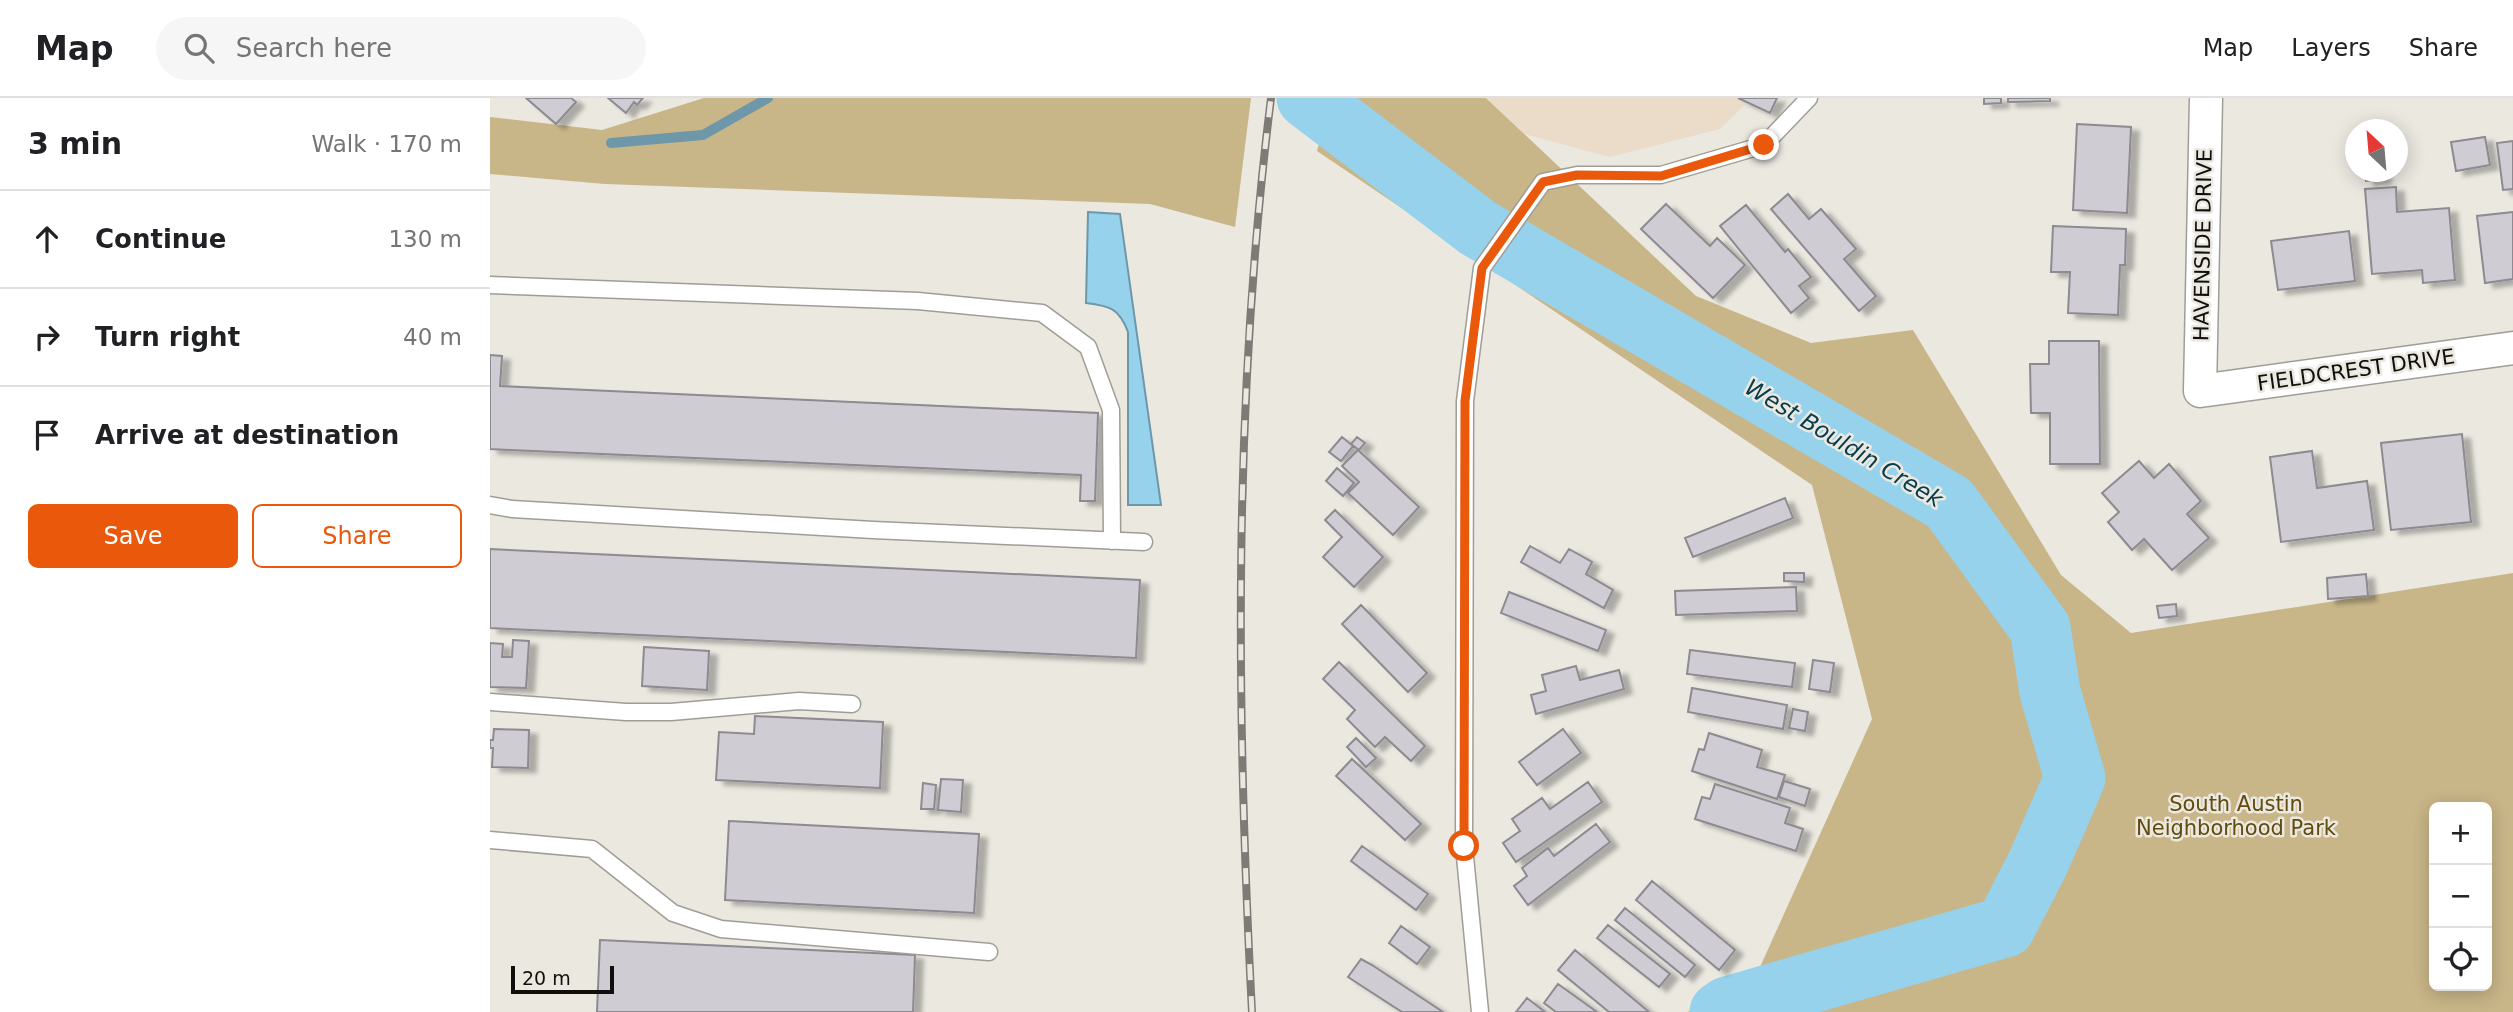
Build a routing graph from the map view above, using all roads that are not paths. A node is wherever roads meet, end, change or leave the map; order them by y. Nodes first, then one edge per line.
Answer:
1 (1809, 98) edge
2 (2206, 98) edge
3 (490, 285) edge
4 (2513, 348) edge
5 (2200, 391) joint
6 (490, 505) edge
7 (1112, 541) junction
8 (1144, 542) dead end
9 (490, 702) edge
10 (852, 704) dead end
11 (490, 840) edge
12 (989, 952) dead end
13 (1480, 1012) edge

1 - 13 lane
2 - 5 street, HAVENSIDE DRIVE
3 - 7 lane
4 - 5 street, FIELDCREST DRIVE
6 - 7 lane
7 - 8 lane
9 - 10 lane
11 - 12 lane

